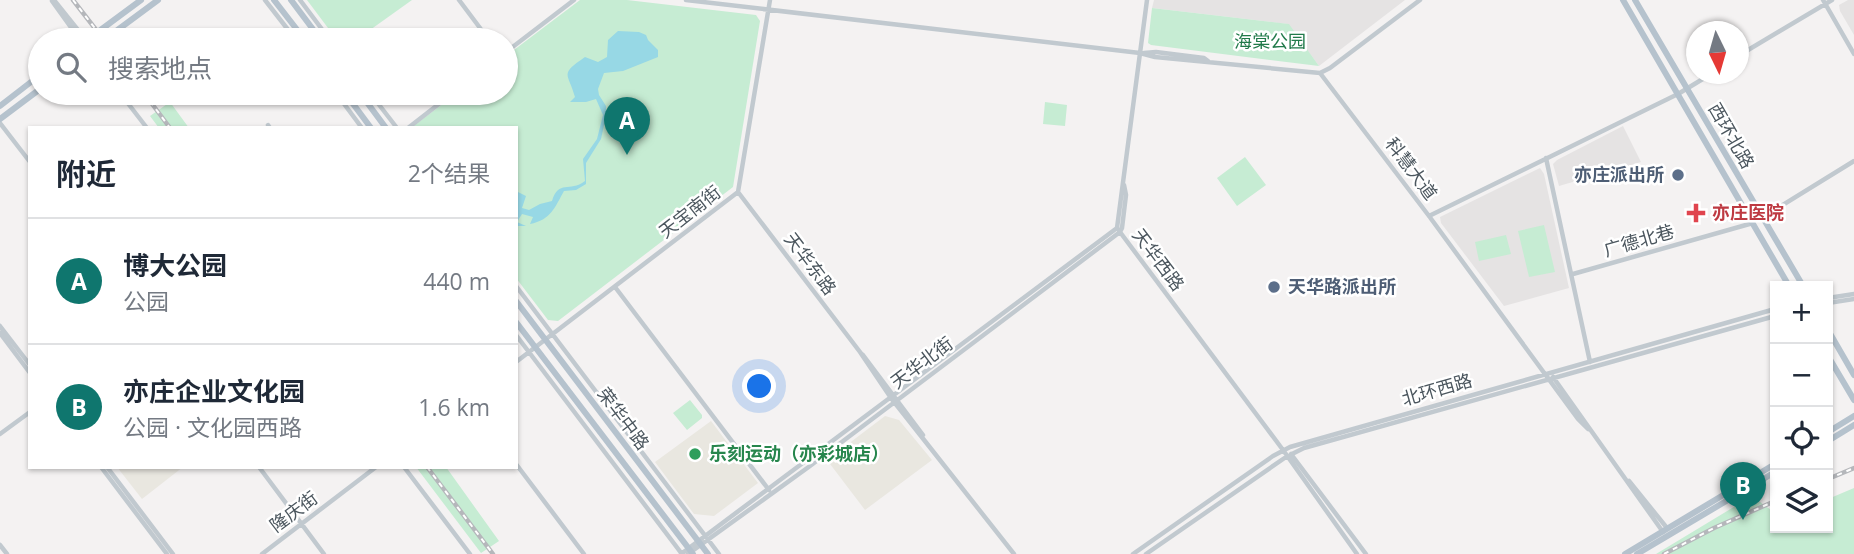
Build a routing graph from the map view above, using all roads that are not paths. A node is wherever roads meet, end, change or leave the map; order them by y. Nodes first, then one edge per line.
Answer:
1 (53, 0) edge
2 (141, 0) edge
3 (158, 0) edge
4 (265, 0) edge
5 (274, 0) edge
6 (291, 0) edge
7 (300, 0) edge
8 (459, 0) edge
9 (574, 0) edge
10 (686, 0) edge
11 (770, 0) edge
12 (1147, 0) edge
13 (1420, 0) edge
14 (1623, 0) edge
15 (1635, 0) edge
16 (1832, 0) edge
17 (1824, 2) edge
18 (769, 9) junction
19 (72, 28) edge
20 (76, 28) edge
21 (102, 28) edge
22 (120, 28) edge
23 (287, 28) edge
24 (296, 28) edge
25 (312, 28) edge
26 (321, 28) edge
27 (480, 28) edge
28 (518, 43) edge
29 (1749, 49) edge
30 (1140, 53) junction
31 (1854, 54) edge
32 (1320, 74) junction
33 (28, 84) edge
34 (1695, 84) edge
35 (1687, 89) junction
36 (1678, 94) junction
37 (28, 99) edge
38 (129, 105) edge
39 (348, 105) edge
40 (351, 105) edge
41 (369, 105) edge
42 (379, 105) edge
43 (438, 105) edge
44 (0, 106) edge
45 (0, 121) edge
46 (145, 126) edge
47 (361, 126) edge
48 (370, 126) edge
49 (385, 126) edge
50 (395, 126) edge
51 (411, 126) edge
52 (1546, 158) junction
53 (28, 159) edge
54 (1854, 161) edge
55 (738, 192) junction
56 (1429, 216) junction
57 (1762, 218) junction
58 (1753, 223) junction
59 (1118, 230) junction
60 (1573, 274) junction
61 (1786, 281) edge
62 (1800, 281) edge
63 (615, 287) junction
64 (518, 289) edge
65 (1854, 297) edge
66 (1833, 298) edge
67 (1833, 302) edge
68 (518, 304) edge
69 (1770, 310) edge
70 (1770, 317) edge
71 (0, 326) edge
72 (518, 326) edge
73 (0, 333) edge
74 (553, 334) junction
75 (518, 337) edge
76 (1833, 339) edge
77 (545, 340) junction
78 (532, 350) junction
79 (518, 360) edge
80 (28, 362) edge
81 (1590, 362) junction
82 (1833, 364) edge
83 (28, 370) edge
84 (1854, 375) edge
85 (1549, 377) junction
86 (586, 379) junction
87 (894, 398) junction
88 (590, 399) junction
89 (1854, 400) edge
90 (28, 413) edge
91 (1854, 416) edge
92 (1854, 425) edge
93 (1833, 429) edge
94 (0, 434) edge
95 (1833, 438) edge
96 (1283, 450) junction
97 (1289, 455) junction
98 (518, 467) edge
99 (1770, 467) edge
100 (103, 469) edge
101 (109, 469) edge
102 (261, 469) edge
103 (373, 469) edge
104 (406, 469) edge
105 (1770, 475) edge
106 (644, 490) junction
107 (769, 490) junction
108 (646, 507) junction
109 (302, 524) junction
110 (1667, 532) junction
111 (707, 538) junction
112 (699, 543) junction
113 (0, 545) edge
114 (690, 552) edge
115 (7, 554) edge
116 (167, 554) edge
117 (173, 554) edge
118 (262, 554) edge
119 (324, 554) edge
120 (470, 554) edge
121 (584, 554) edge
122 (681, 554) edge
123 (708, 554) edge
124 (719, 554) edge
125 (1014, 554) edge
126 (1133, 554) edge
127 (1146, 554) edge
128 (1357, 554) edge
129 (1366, 554) edge
130 (1625, 554) edge
131 (1637, 554) edge

1 - 19 street
1 - 20 street
2 - 21 main road
3 - 22 main road
4 - 23 street
5 - 24 main road
6 - 25 main road
7 - 26 street
8 - 27 street
9 - 28 street
10 - 18 street
11 - 18 street, 天宝南街
12 - 30 street, 天华西路
13 - 32 street
14 - 36 main road, 西环北路
15 - 35 main road, 西环北路
16 - 17 street
17 - 29 street
17 - 31 street
18 - 30 street
18 - 55 street, 天宝南街
30 - 32 street
30 - 59 street, 天华西路
32 - 56 street, 科慧大道
33 - 44 main road
34 - 35 street
35 - 36 street
35 - 57 main road, 西环北路
36 - 52 street
36 - 58 main road, 西环北路
37 - 45 main road
38 - 46 street
39 - 47 street
40 - 48 main road
41 - 49 main road
42 - 50 street
43 - 51 street
45 - 53 street
52 - 56 street
52 - 60 street
54 - 57 street
55 - 63 street, 天宝南街
55 - 87 street, 天华东路
56 - 85 street, 科慧大道
57 - 62 main road, 西环北路
58 - 60 street, 广德北巷
58 - 61 main road, 西环北路
59 - 87 street, 天华北街
59 - 96 street, 天华西路
60 - 81 street
63 - 74 street, 天宝南街
63 - 107 street
64 - 74 street
65 - 66 street
65 - 67 street
68 - 77 main road, 荣华中路
69 - 81 street, 北环西路
70 - 85 street, 北环西路
71 - 80 street
72 - 78 main road, 荣华中路
73 - 83 street
74 - 77 street, 天宝南街
74 - 86 street
75 - 78 street
76 - 84 main road
77 - 78 street
77 - 88 main road, 荣华中路
78 - 79 street
78 - 106 main road, 荣华中路
78 - 108 street
81 - 85 street, 北环西路
82 - 89 main road
85 - 96 street, 北环西路
85 - 97 street, 北环西路
85 - 110 street, 科慧大道
86 - 88 street
86 - 111 street
87 - 107 street, 天华北街
87 - 111 street, 天华北街
87 - 125 street, 天华东路
88 - 112 main road, 荣华中路
90 - 94 street
91 - 93 main road
92 - 95 main road
96 - 97 street, 天华西路
96 - 126 street, 北环西路
97 - 127 street, 北环西路
97 - 128 street, 天华西路
97 - 129 street, 天华西路
98 - 121 street
99 - 110 main road
100 - 116 street
101 - 117 street
102 - 109 street
103 - 109 street, 隆庆街
104 - 120 street
105 - 110 main road
106 - 108 street
106 - 114 main road, 荣华中路
107 - 111 street, 天华北街
108 - 122 street
109 - 118 street, 隆庆街
109 - 119 street
110 - 130 main road
110 - 131 main road
111 - 112 street, 天华北街
111 - 124 street
112 - 114 street, 天华北街
112 - 123 main road, 荣华中路
113 - 115 street
114 - 122 street, 天华北街

